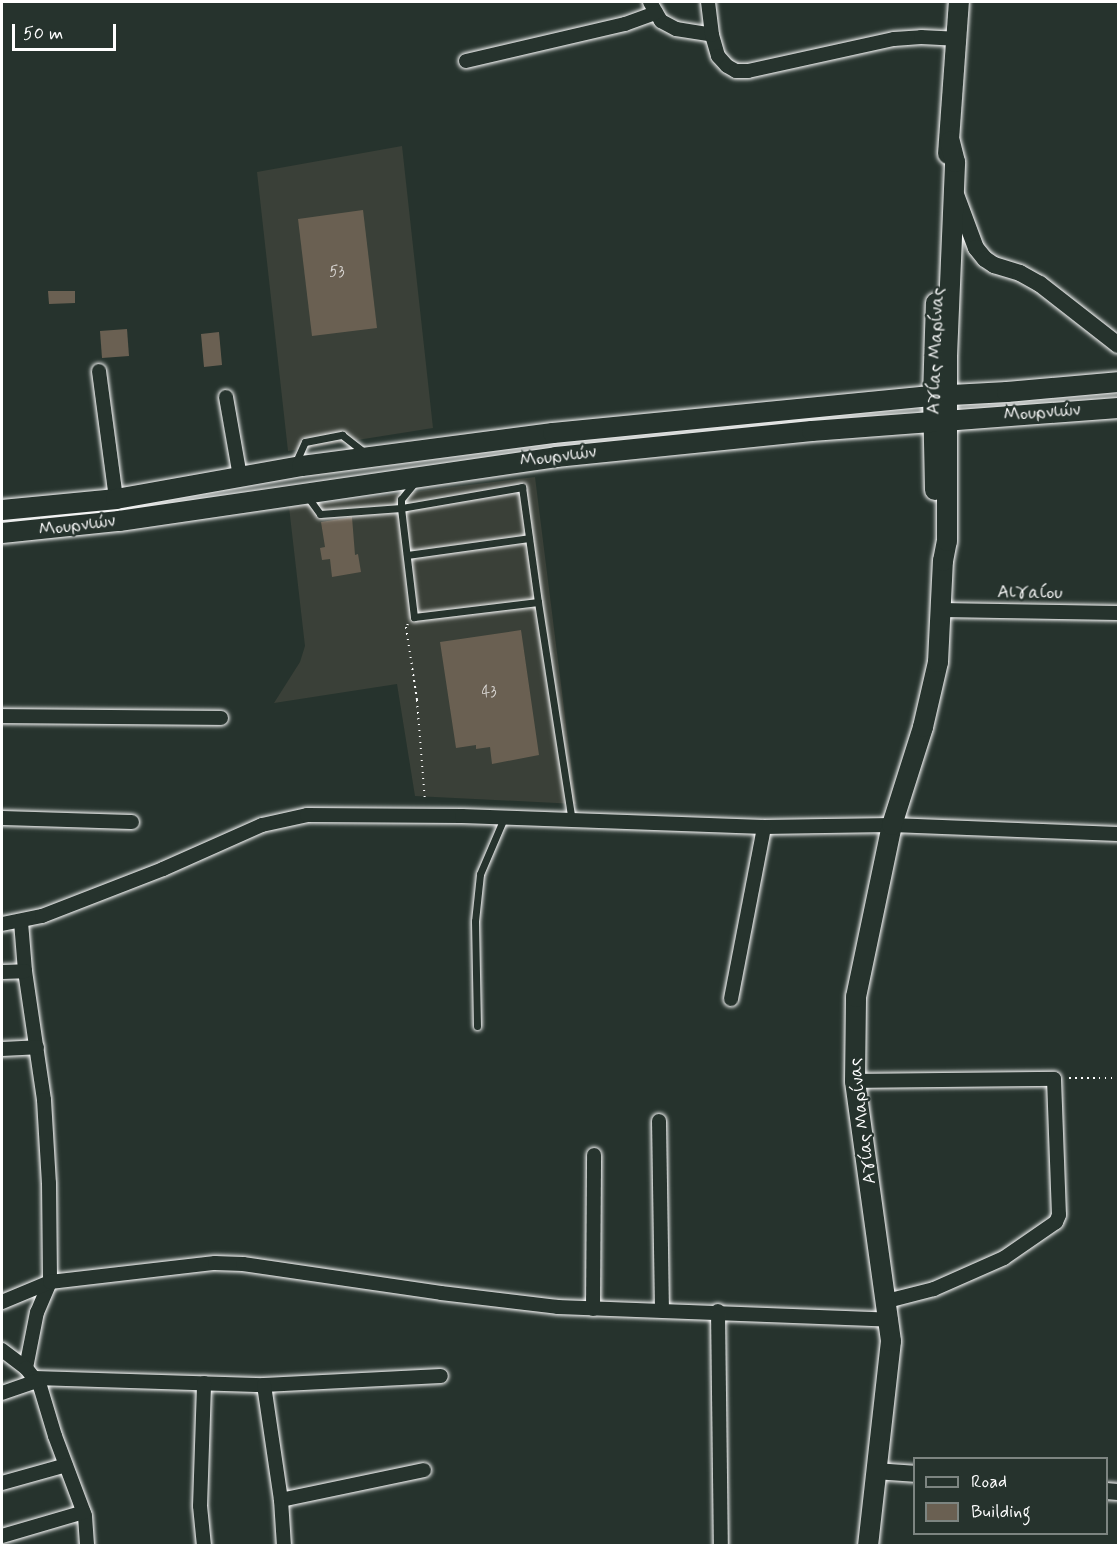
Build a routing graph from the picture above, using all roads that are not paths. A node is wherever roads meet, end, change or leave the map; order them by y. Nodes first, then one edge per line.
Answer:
1 (708, 2) edge
2 (958, 2) edge
3 (653, 7) edge
4 (712, 35) junction
5 (955, 39) junction
6 (466, 61) dead end
7 (950, 142) junction
8 (954, 189) junction
9 (1119, 345) edge
10 (940, 357) junction
11 (99, 371) dead end
12 (1119, 382) edge
13 (985, 393) junction
14 (940, 396) junction
15 (226, 397) dead end
16 (892, 400) junction
17 (1119, 408) edge
18 (991, 417) junction
19 (941, 421) junction
20 (893, 424) junction
21 (369, 456) junction
22 (941, 466) junction
23 (293, 468) junction
24 (240, 476) junction
25 (421, 476) junction
26 (305, 494) junction
27 (116, 498) junction
28 (401, 508) junction
29 (2, 510) edge
30 (2, 533) edge
31 (529, 538) junction
32 (406, 555) junction
33 (538, 602) junction
34 (941, 610) junction
35 (1119, 613) edge
36 (2, 716) edge
37 (221, 718) dead end
38 (2, 818) edge
39 (504, 818) junction
40 (572, 821) junction
41 (132, 822) dead end
42 (891, 825) junction
43 (764, 826) junction
44 (1119, 834) edge
45 (21, 922) junction
46 (2, 924) edge
47 (25, 971) junction
48 (2, 972) edge
49 (731, 999) dead end
50 (477, 1026) dead end
51 (37, 1047) junction
52 (2, 1049) edge
53 (855, 1081) junction
54 (659, 1121) dead end
55 (594, 1155) dead end
56 (50, 1282) junction
57 (887, 1301) junction
58 (2, 1302) edge
59 (593, 1309) junction
60 (662, 1310) junction
61 (718, 1311) junction
62 (891, 1320) junction
63 (2, 1350) edge
64 (32, 1376) junction
65 (441, 1376) dead end
66 (204, 1383) junction
67 (264, 1385) junction
68 (2, 1393) edge
69 (66, 1465) junction
70 (424, 1470) dead end
71 (875, 1470) junction
72 (913, 1474) edge
73 (2, 1483) edge
74 (281, 1500) junction
75 (84, 1512) junction
76 (2, 1536) edge
77 (87, 1545) edge
78 (204, 1545) edge
79 (284, 1545) edge
80 (721, 1545) edge
81 (868, 1545) edge

1 - 4 street
2 - 5 main road, Αγίας Μαρίνας
3 - 4 street
3 - 6 street
4 - 5 street
5 - 7 main road, Αγίας Μαρίνας
7 - 8 main road, Αγίας Μαρίνας
7 - 10 main road, Αγίας Μαρίνας
8 - 9 street
8 - 10 main road, Αγίας Μαρίνας
10 - 13 main road
10 - 14 main road, Αγίας Μαρίνας
10 - 16 main road
11 - 27 street
12 - 13 main road, Μουρνιών
13 - 14 main road, Μουρνιών
14 - 16 main road, Μουρνιών
14 - 19 main road, Αγίας Μαρίνας
15 - 24 street
16 - 21 main road, Μουρνιών
17 - 18 main road, Μουρνιών
18 - 19 main road, Μουρνιών
18 - 22 main road
19 - 20 main road, Μουρνιών
19 - 22 main road, Αγίας Μαρίνας
20 - 22 main road
20 - 25 main road, Μουρνιών
21 - 23 main road, Μουρνιών
21 - 23 lane
22 - 34 main road, Αγίας Μαρίνας
23 - 24 main road, Μουρνιών
24 - 27 main road, Μουρνιών
25 - 26 main road, Μουρνιών
25 - 28 lane
26 - 28 lane
26 - 30 main road, Μουρνιών
27 - 29 main road, Μουρνιών
28 - 31 lane
28 - 32 lane
31 - 32 lane
31 - 33 lane
32 - 33 lane
33 - 40 lane
34 - 35 street, Αιγαίου
34 - 42 main road, Αγίας Μαρίνας
36 - 37 street
38 - 41 street
39 - 40 street
39 - 45 street
39 - 50 lane
40 - 43 street
42 - 43 street
42 - 44 street
42 - 53 main road, Αγίας Μαρίνας
43 - 49 street
45 - 46 street
45 - 47 street
47 - 48 street
47 - 51 street
51 - 52 street
51 - 56 street
53 - 57 main road, Αγίας Μαρίνας
53 - 57 street
54 - 60 street
55 - 59 street
56 - 58 street
56 - 59 street
56 - 64 street
57 - 62 main road, Αγίας Μαρίνας
59 - 60 street
60 - 61 street
61 - 62 street
61 - 80 street
62 - 71 main road, Αγίας Μαρίνας
63 - 64 street
64 - 66 street
64 - 68 street
64 - 69 street
65 - 67 street
66 - 67 street
66 - 78 street
67 - 74 street
69 - 73 street
69 - 75 street
70 - 74 street
71 - 72 street
71 - 81 main road, Αγίας Μαρίνας
74 - 79 street
75 - 76 street
75 - 77 street

